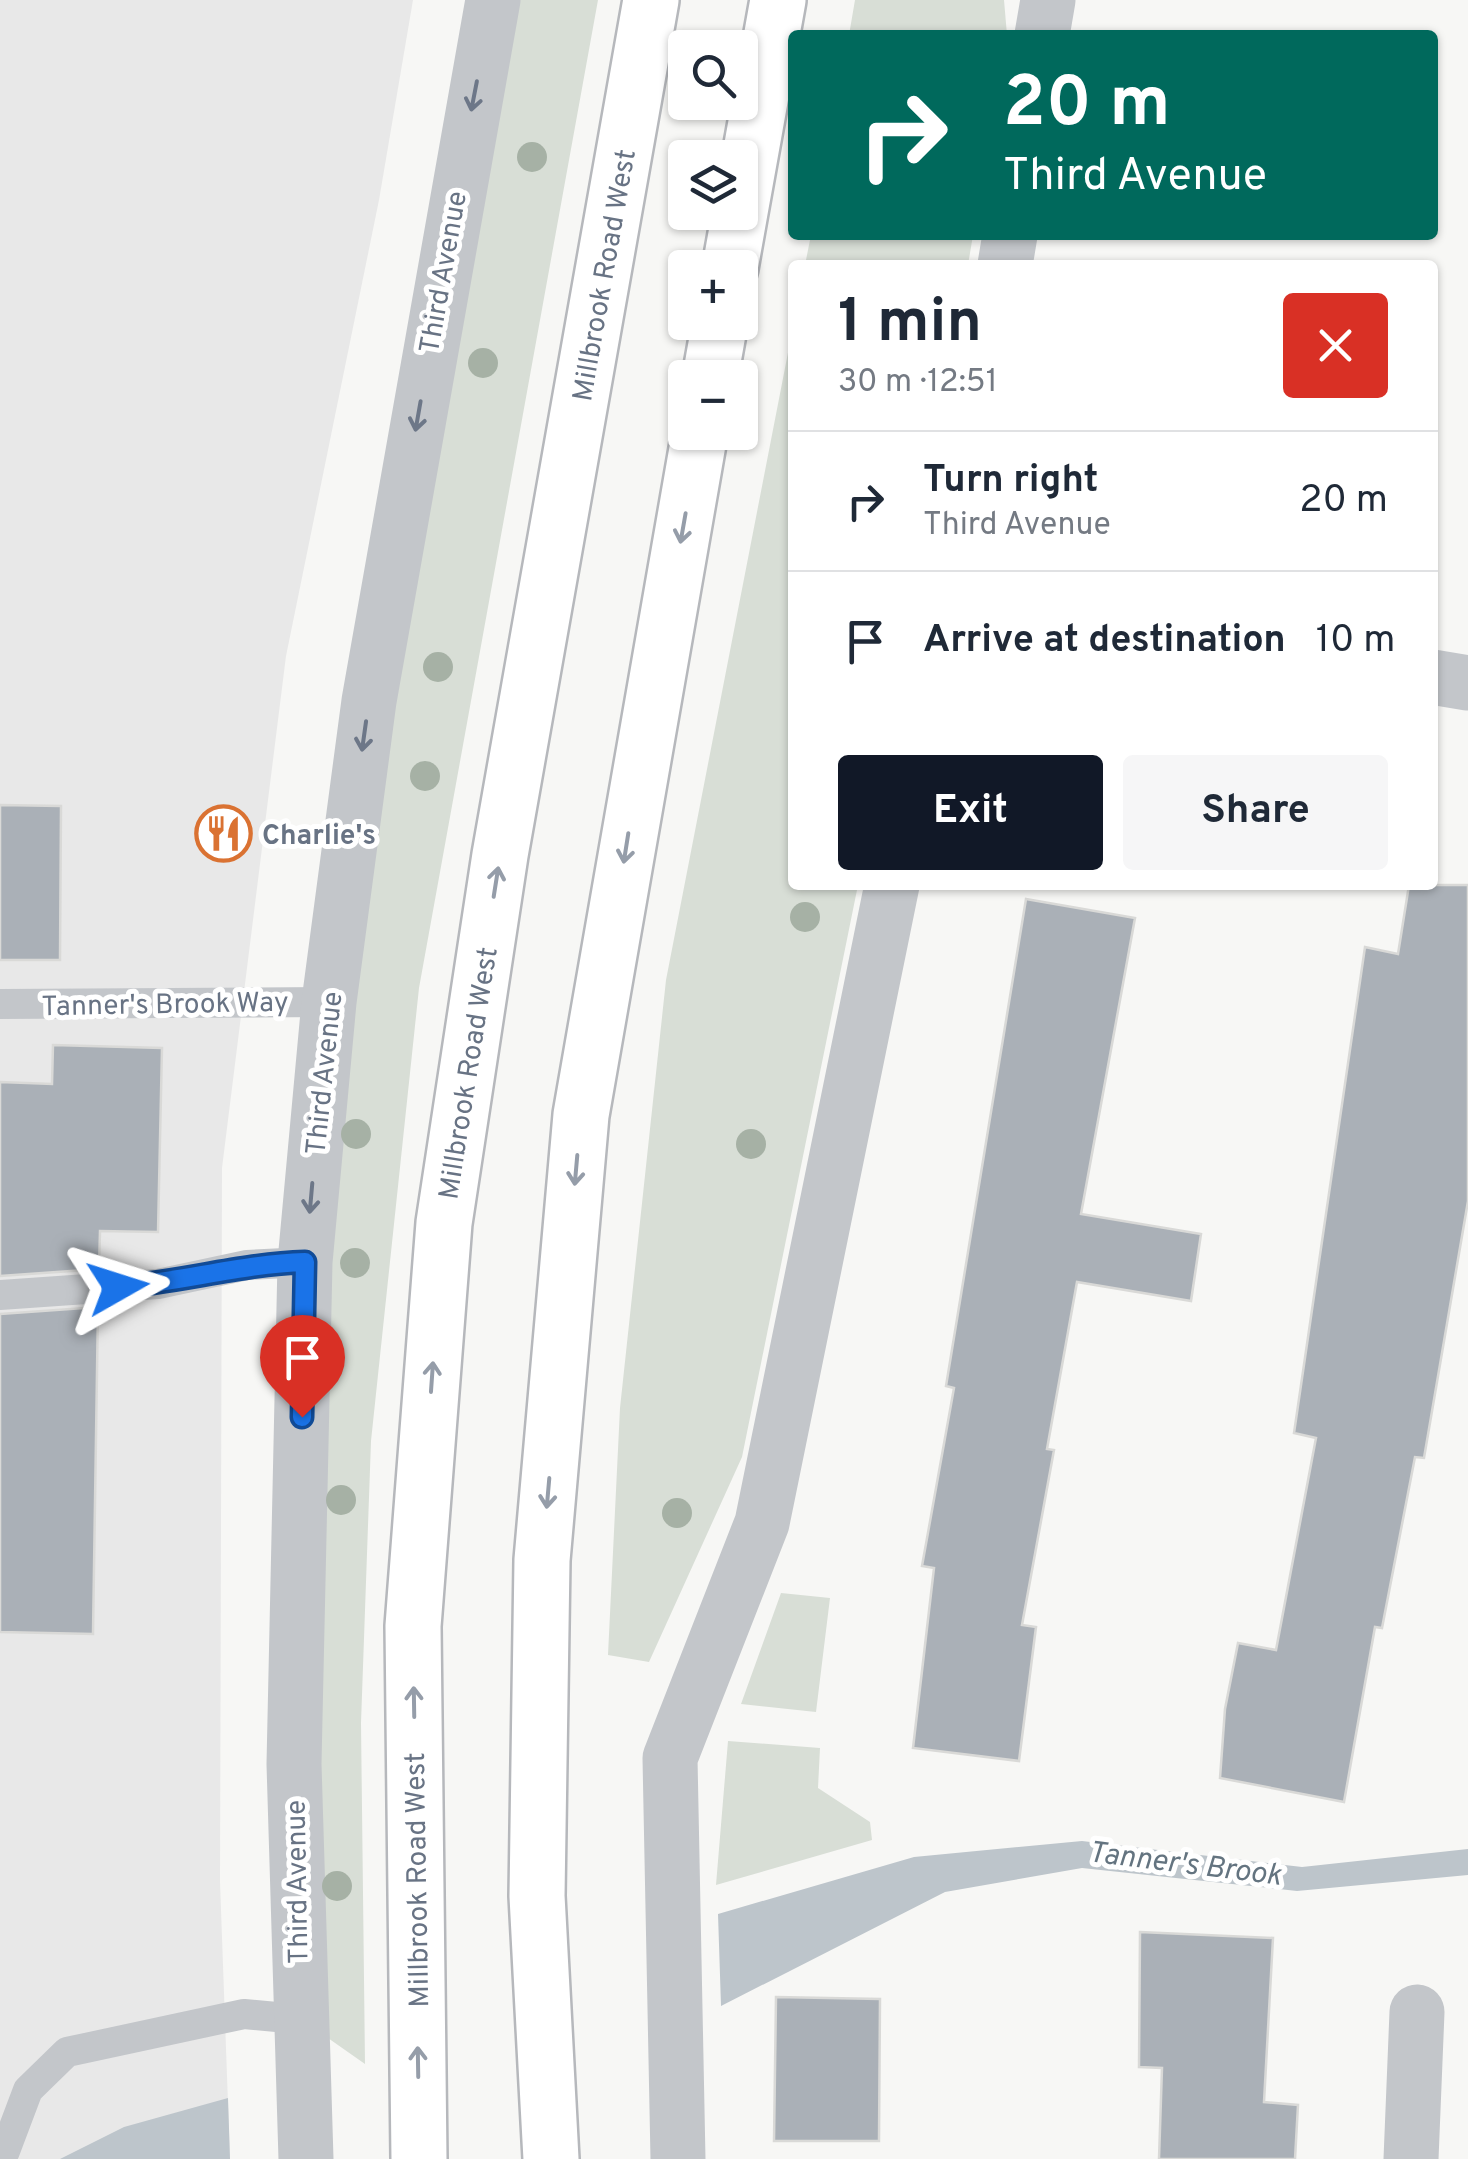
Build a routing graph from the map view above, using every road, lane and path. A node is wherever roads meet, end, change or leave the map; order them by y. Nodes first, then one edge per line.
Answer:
1 (493, 0) edge
2 (651, 0) edge
3 (778, 0) edge
4 (1048, 0) edge
5 (1043, 30) edge
6 (753, 140) edge
7 (697, 450) edge
8 (1438, 678) edge
9 (1468, 683) edge
10 (891, 890) edge
11 (329, 1002) junction
12 (0, 1004) edge
13 (305, 1262) junction
14 (0, 1295) edge
15 (1416, 2012) dead end
16 (298, 2019) junction
17 (0, 2154) edge
18 (306, 2159) edge
19 (419, 2159) edge
20 (551, 2159) edge
21 (678, 2159) edge
22 (1411, 2159) edge

1 -> 11 street, Third Avenue
19 -> 2 highway, Millbrook Road West
3 - 6 highway
4 - 5 street
7 -> 20 highway
8 - 9 street
10 - 21 street
11 - 12 lane, Tanner's Brook Way
11 -> 13 street, Third Avenue
13 - 14 lane
13 - 16 street, Third Avenue
15 - 22 street
16 - 17 lane
16 - 18 street, Third Avenue

